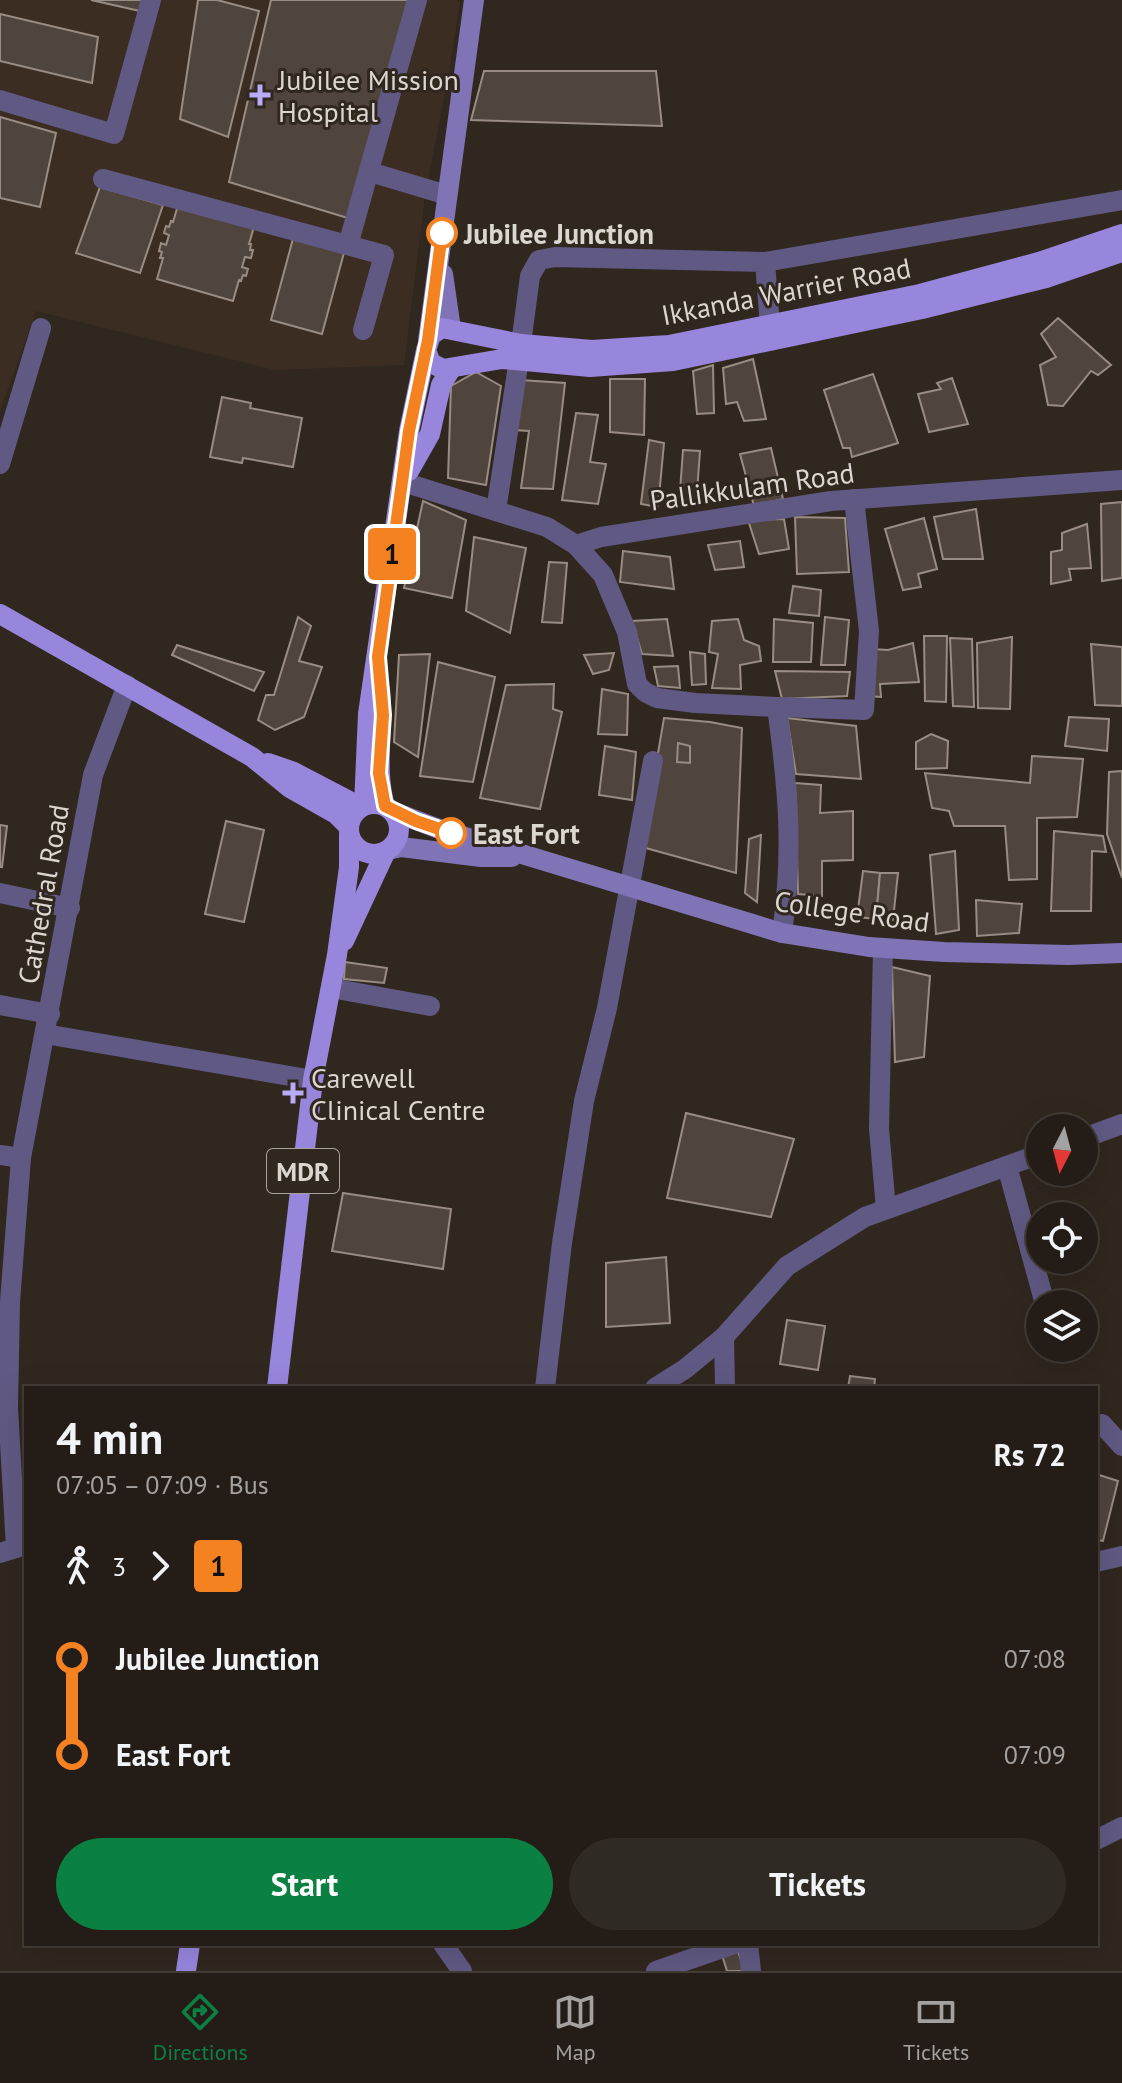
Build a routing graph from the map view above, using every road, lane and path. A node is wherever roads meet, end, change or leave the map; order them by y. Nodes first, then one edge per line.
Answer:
1 (151, 0) edge
2 (417, 0) edge
3 (474, 0) edge
4 (0, 100) edge
5 (370, 172) junction
6 (103, 179) dead end
7 (447, 195) junction
8 (1122, 200) edge
9 (1122, 234) edge
10 (348, 245) junction
11 (439, 250) junction
12 (1122, 252) edge
13 (765, 262) junction
14 (770, 326) junction
15 (41, 328) dead end
16 (453, 329) junction
17 (363, 330) dead end
18 (427, 345) junction
19 (520, 351) junction
20 (454, 368) junction
21 (0, 464) edge
22 (1122, 480) edge
23 (403, 482) junction
24 (854, 499) junction
25 (496, 511) junction
26 (576, 545) junction
27 (0, 614) edge
28 (378, 657) junction
29 (127, 685) junction
30 (777, 707) junction
31 (252, 757) junction
32 (653, 761) dead end
33 (362, 806) junction
34 (389, 809) junction
35 (349, 830) junction
36 (387, 850) junction
37 (536, 857) junction
38 (629, 885) junction
39 (0, 893) edge
40 (70, 908) junction
41 (782, 933) junction
42 (883, 948) junction
43 (1122, 953) edge
44 (337, 955) junction
45 (331, 988) junction
46 (0, 1005) edge
47 (430, 1006) dead end
48 (50, 1014) junction
49 (45, 1034) junction
50 (313, 1080) junction
51 (1122, 1124) edge
52 (1098, 1133) edge
53 (0, 1155) edge
54 (21, 1158) junction
55 (1026, 1159) edge
56 (1007, 1166) junction
57 (886, 1209) junction
58 (1041, 1290) edge
59 (724, 1337) junction
60 (277, 1386) edge
61 (545, 1386) edge
62 (658, 1386) edge
63 (725, 1386) edge
64 (1102, 1424) dead end
65 (1122, 1446) edge
66 (14, 1549) edge
67 (1122, 1556) edge
68 (1098, 1562) edge
69 (1122, 1827) edge
70 (1098, 1839) edge
71 (190, 1946) edge
72 (444, 1946) edge
73 (728, 1946) edge
74 (748, 1946) edge
75 (186, 1971) edge
76 (462, 1971) edge
77 (656, 1971) edge
78 (751, 1971) edge

1 - 4 street
2 - 5 street
3 - 7 main road
5 - 7 street
5 - 10 street
6 - 10 street
7 - 11 main road
8 - 13 street
9 - 14 main road, Ikkanda Warrier Road
10 - 17 street
11 - 16 main road
11 - 18 main road
12 - 19 main road, Ikkanda Warrier Road
13 - 14 street
13 - 19 street
14 - 19 main road, Ikkanda Warrier Road
15 - 21 street
16 - 18 main road
16 - 19 main road, Ikkanda Warrier Road
16 - 20 main road
18 - 20 main road
18 - 23 main road
19 - 20 main road, Ikkanda Warrier Road
19 - 25 street
20 - 23 main road
22 - 24 street, Pallikkulam Road
23 - 25 street
23 - 28 main road
24 - 26 street, Pallikkulam Road
24 - 30 street
25 - 26 street
26 - 30 street
27 - 29 main road
28 - 33 main road
28 - 34 main road
29 - 31 main road
29 - 40 street, Cathedral Road
30 - 41 street
31 - 33 main road
31 - 35 main road
32 - 38 street
33 - 34 main road
33 - 35 main road
34 - 36 main road
34 - 37 main road, College Road
35 - 36 main road
35 - 44 main road
36 - 37 main road
36 - 44 main road
37 - 38 main road, College Road
38 - 41 main road, College Road
38 - 61 street
39 - 40 street
40 - 48 street, Cathedral Road
41 - 42 main road, College Road
42 - 43 main road, College Road
42 - 57 street
44 - 45 main road, MDR
45 - 47 street
45 - 50 main road, MDR
46 - 48 street
48 - 49 street, Cathedral Road
49 - 50 street
49 - 54 street, Cathedral Road
50 - 60 main road, MDR
51 - 52 street
53 - 54 street
54 - 66 street, Cathedral Road
55 - 56 street
56 - 57 street
56 - 58 street
57 - 59 street
59 - 62 street
59 - 63 street
64 - 65 street
67 - 68 street
69 - 70 street
71 - 75 main road
72 - 76 street
73 - 77 street
74 - 78 street

